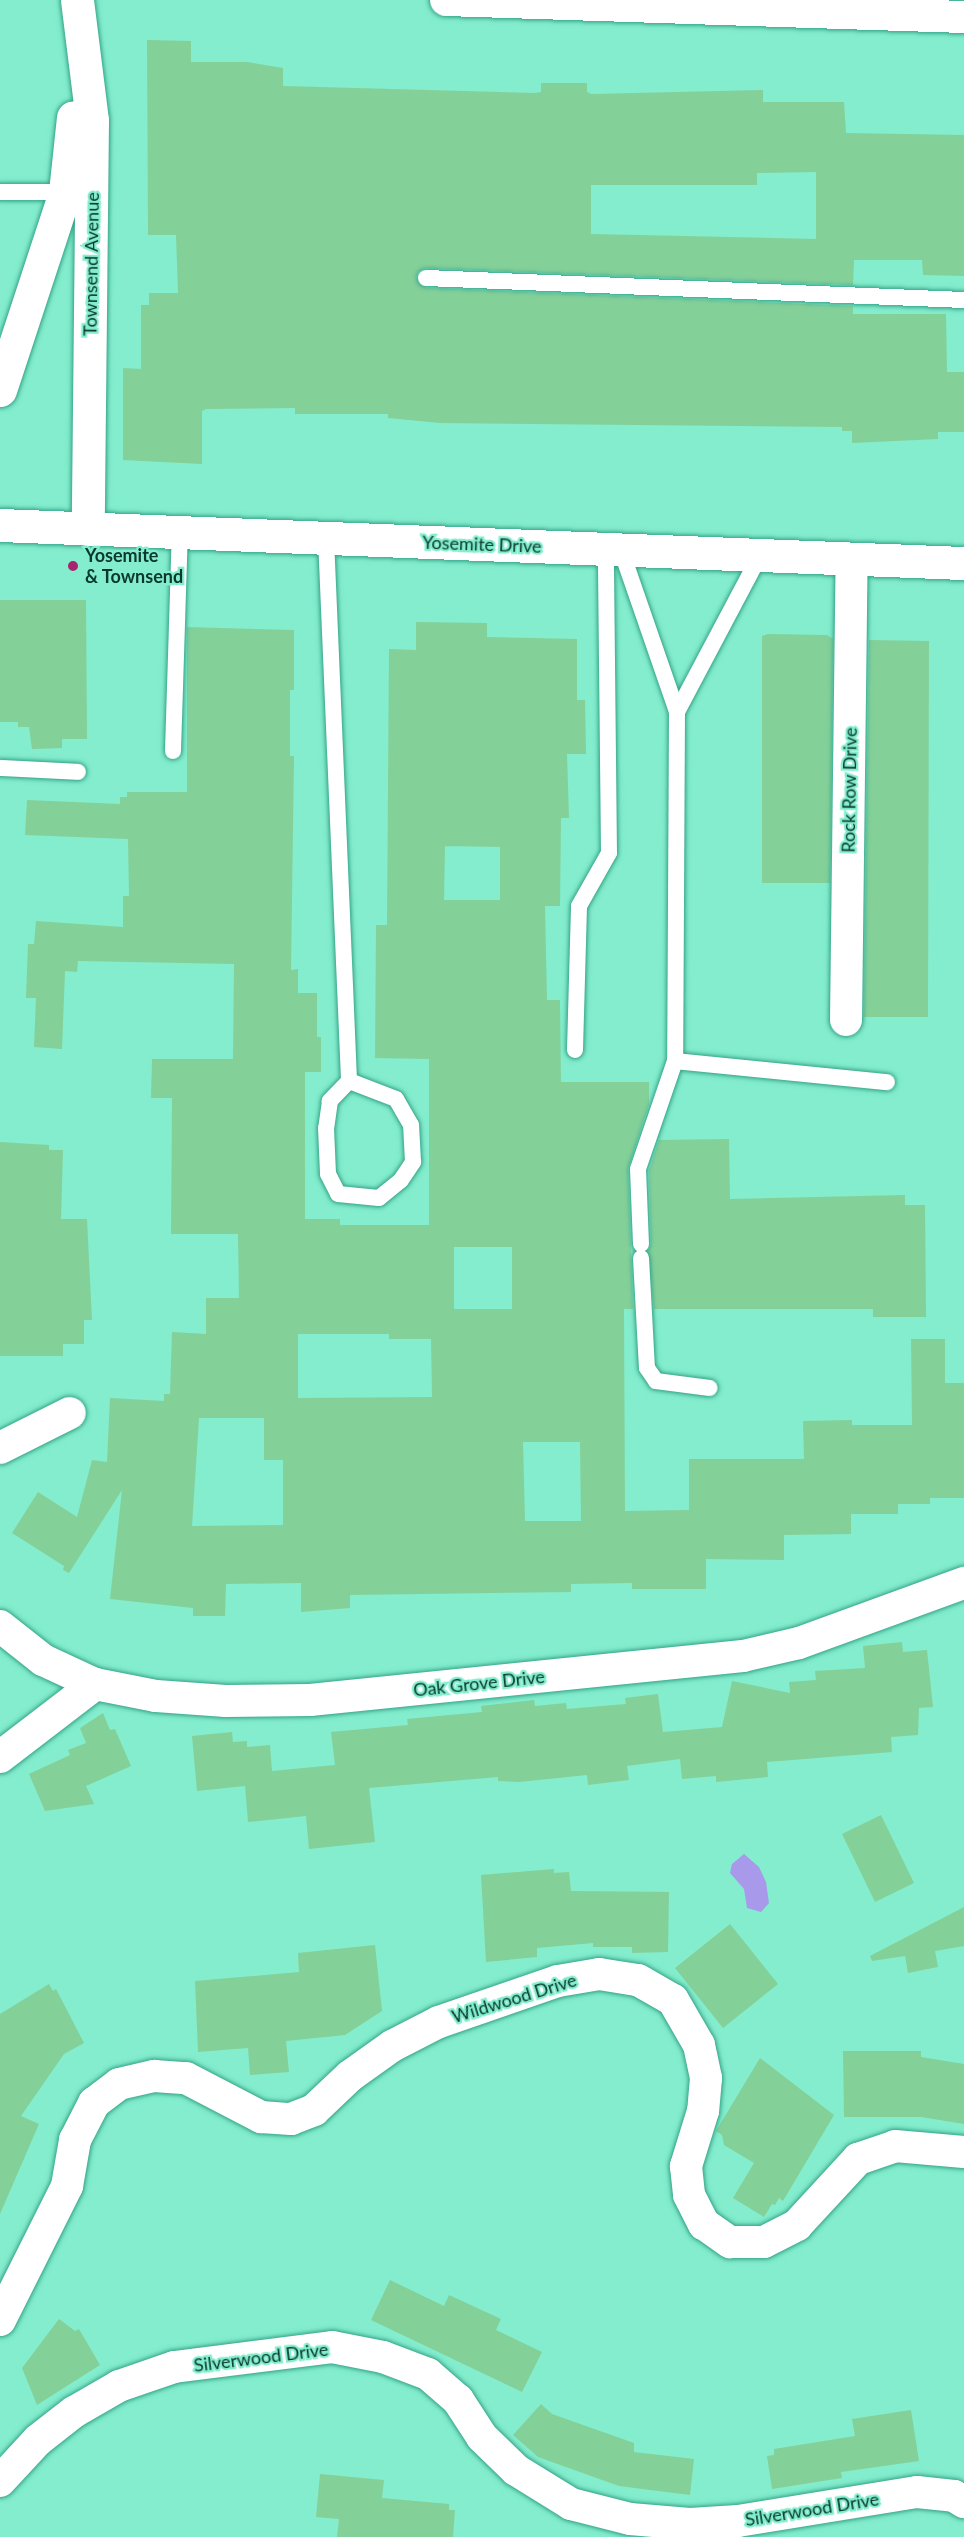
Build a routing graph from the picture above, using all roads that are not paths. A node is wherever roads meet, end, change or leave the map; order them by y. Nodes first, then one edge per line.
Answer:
1 (76, 0) edge
2 (446, 0) edge
3 (964, 17) edge
4 (0, 192) edge
5 (65, 192) junction
6 (426, 278) dead end
7 (964, 300) edge
8 (0, 390) edge
9 (0, 525) edge
10 (88, 529) junction
11 (180, 532) junction
12 (326, 538) junction
13 (613, 549) junction
14 (760, 555) junction
15 (852, 559) junction
16 (964, 563) edge
17 (677, 712) junction
18 (173, 751) dead end
19 (0, 768) edge
20 (78, 772) dead end
21 (846, 1020) dead end
22 (575, 1050) dead end
23 (675, 1061) junction
24 (349, 1081) junction
25 (887, 1082) dead end
26 (710, 1388) dead end
27 (70, 1413) dead end
28 (0, 1448) edge
29 (964, 1583) edge
30 (0, 1626) edge
31 (95, 1684) junction
32 (0, 1757) edge
33 (964, 2152) edge
34 (0, 2320) edge
35 (0, 2481) edge
36 (964, 2502) edge
37 (694, 2530) edge

1 - 5 street, Townsend Avenue
1 - 10 street, Townsend Avenue
2 - 3 street
4 - 5 lane
5 - 8 street, Townsend Avenue
6 - 7 lane
9 - 10 street, Yosemite Drive
10 - 11 street, Yosemite Drive
11 - 12 street, Yosemite Drive
11 - 18 lane
12 - 13 street, Yosemite Drive
12 - 24 lane
13 - 14 street, Yosemite Drive
13 - 17 lane
13 - 22 lane
14 - 15 street, Yosemite Drive
14 - 17 lane
15 - 16 street, Yosemite Drive
15 - 21 street, Rock Row Drive
17 - 23 lane
19 - 20 lane
23 - 25 lane
23 - 26 lane
24 - 24 lane
27 - 28 street
29 - 31 street, Oak Grove Drive
30 - 31 street, Oak Grove Drive
31 - 32 street
33 - 34 street, Wildwood Drive
35 - 37 street, Silverwood Drive
36 - 37 street, Silverwood Drive

